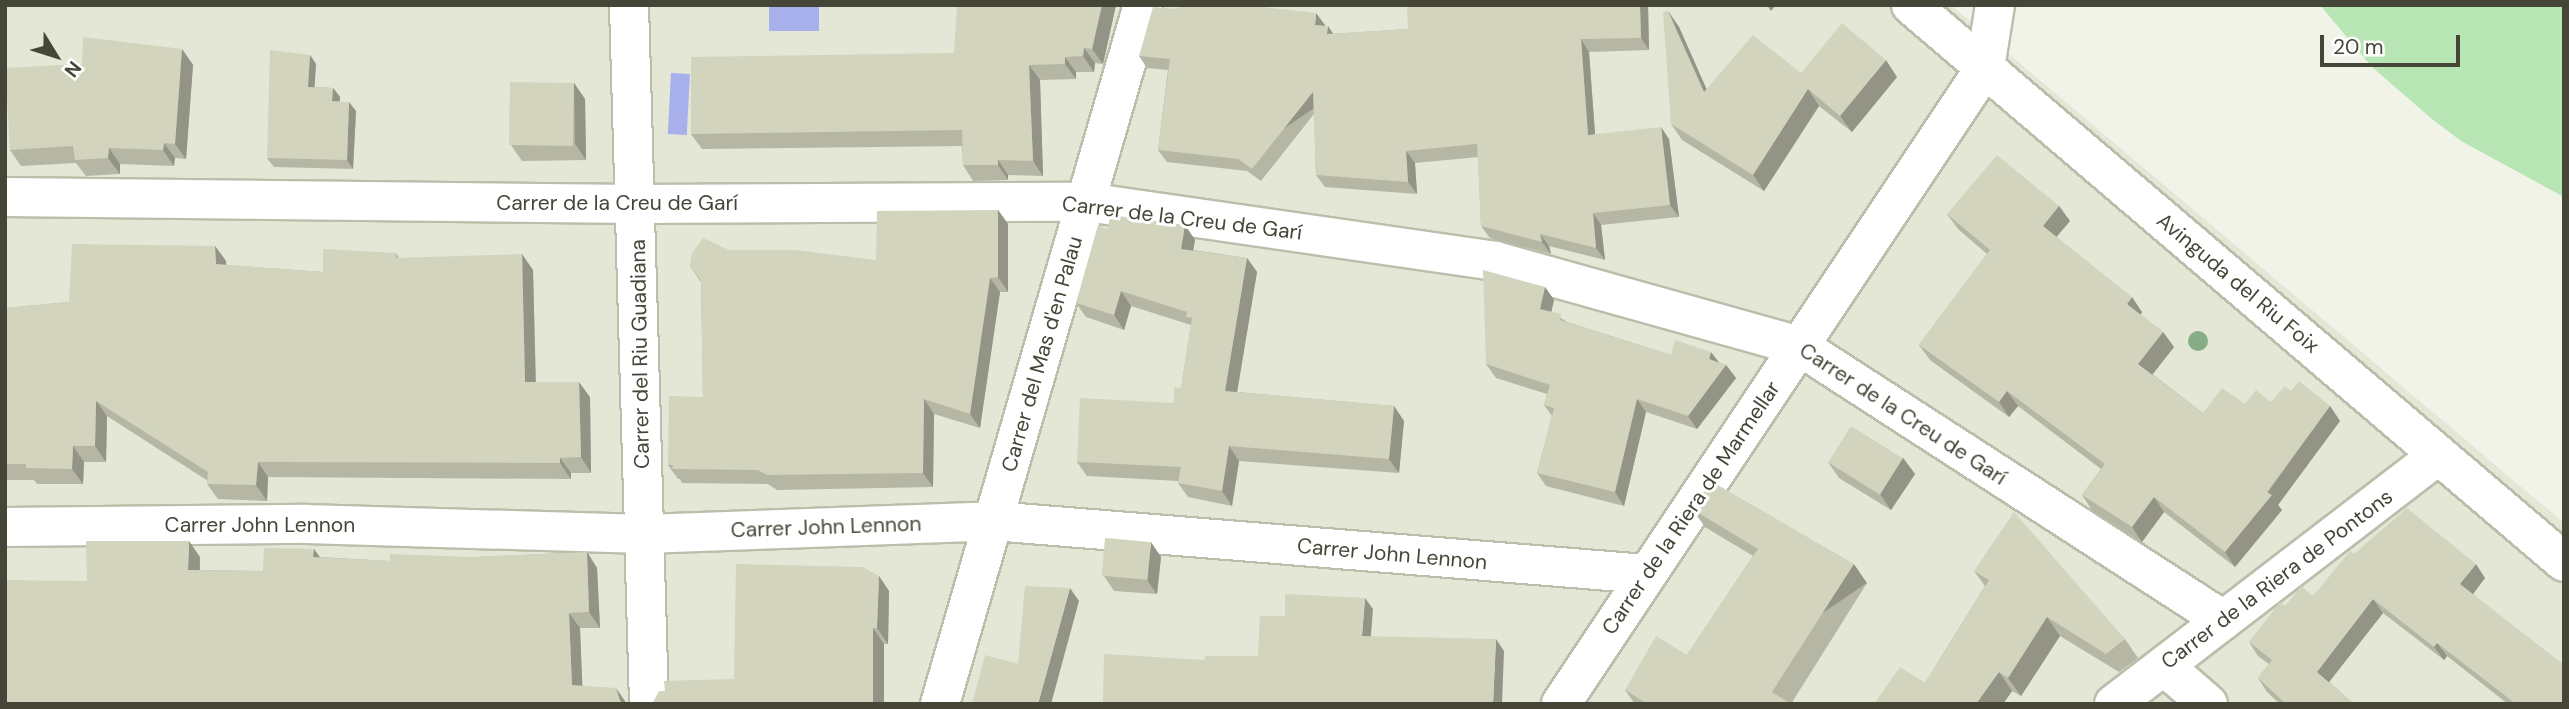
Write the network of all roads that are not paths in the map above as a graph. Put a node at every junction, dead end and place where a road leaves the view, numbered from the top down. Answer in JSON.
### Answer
{"nodes":[{"id":1,"x":629,"y":5,"type":"edge"},
{"id":2,"x":1143,"y":5,"type":"edge"},
{"id":3,"x":1911,"y":5,"type":"edge"},
{"id":4,"x":1995,"y":5,"type":"edge"},
{"id":5,"x":1985,"y":68,"type":"junction"},
{"id":6,"x":5,"y":197,"type":"edge"},
{"id":7,"x":1086,"y":202,"type":"junction"},
{"id":8,"x":637,"y":204,"type":"junction"},
{"id":9,"x":1799,"y":346,"type":"junction"},
{"id":10,"x":2439,"y":455,"type":"junction"},
{"id":11,"x":993,"y":521,"type":"junction"},
{"id":12,"x":5,"y":527,"type":"edge"},
{"id":13,"x":645,"y":534,"type":"junction"},
{"id":14,"x":2564,"y":562,"type":"edge"},
{"id":15,"x":1646,"y":574,"type":"junction"},
{"id":16,"x":2223,"y":620,"type":"junction"},
{"id":17,"x":2164,"y":666,"type":"junction"},
{"id":18,"x":649,"y":704,"type":"edge"},
{"id":19,"x":940,"y":704,"type":"edge"},
{"id":20,"x":1561,"y":704,"type":"edge"},
{"id":21,"x":2114,"y":704,"type":"edge"},
{"id":22,"x":2208,"y":704,"type":"edge"}],
"edges":[{"from":1,"to":8,"type":"street","name":"Carrer del Riu Guadiana"},
{"from":2,"to":7,"type":"street","name":"Carrer del Mas d'en Palau"},
{"from":3,"to":5,"type":"street","name":"Avinguda del Riu Foix"},
{"from":4,"to":5,"type":"street"},
{"from":5,"to":9,"type":"street","name":"Carrer de la Riera de Marmellar"},
{"from":5,"to":10,"type":"street","name":"Avinguda del Riu Foix"},
{"from":6,"to":8,"type":"street","name":"Carrer de la Creu de Garí"},
{"from":7,"to":8,"type":"street","name":"Carrer de la Creu de Garí"},
{"from":7,"to":9,"type":"street","name":"Carrer de la Creu de Garí"},
{"from":7,"to":11,"type":"street","name":"Carrer del Mas d'en Palau"},
{"from":8,"to":13,"type":"street","name":"Carrer del Riu Guadiana"},
{"from":9,"to":15,"type":"street","name":"Carrer de la Riera de Marmellar"},
{"from":9,"to":16,"type":"street","name":"Carrer de la Creu de Garí"},
{"from":10,"to":14,"type":"street","name":"Avinguda del Riu Foix"},
{"from":10,"to":16,"type":"street","name":"Carrer de la Riera de Pontons"},
{"from":11,"to":13,"type":"street","name":"Carrer John Lennon"},
{"from":11,"to":15,"type":"street","name":"Carrer John Lennon"},
{"from":11,"to":19,"type":"street","name":"Carrer del Mas d'en Palau"},
{"from":12,"to":13,"type":"street","name":"Carrer John Lennon"},
{"from":13,"to":18,"type":"street","name":"Carrer del Riu Guadiana"},
{"from":15,"to":20,"type":"street","name":"Carrer de la Riera de Marmellar"},
{"from":16,"to":17,"type":"street","name":"Carrer de la Riera de Pontons"},
{"from":17,"to":21,"type":"street","name":"Carrer de la Riera de Pontons"},
{"from":17,"to":22,"type":"street"}]}
